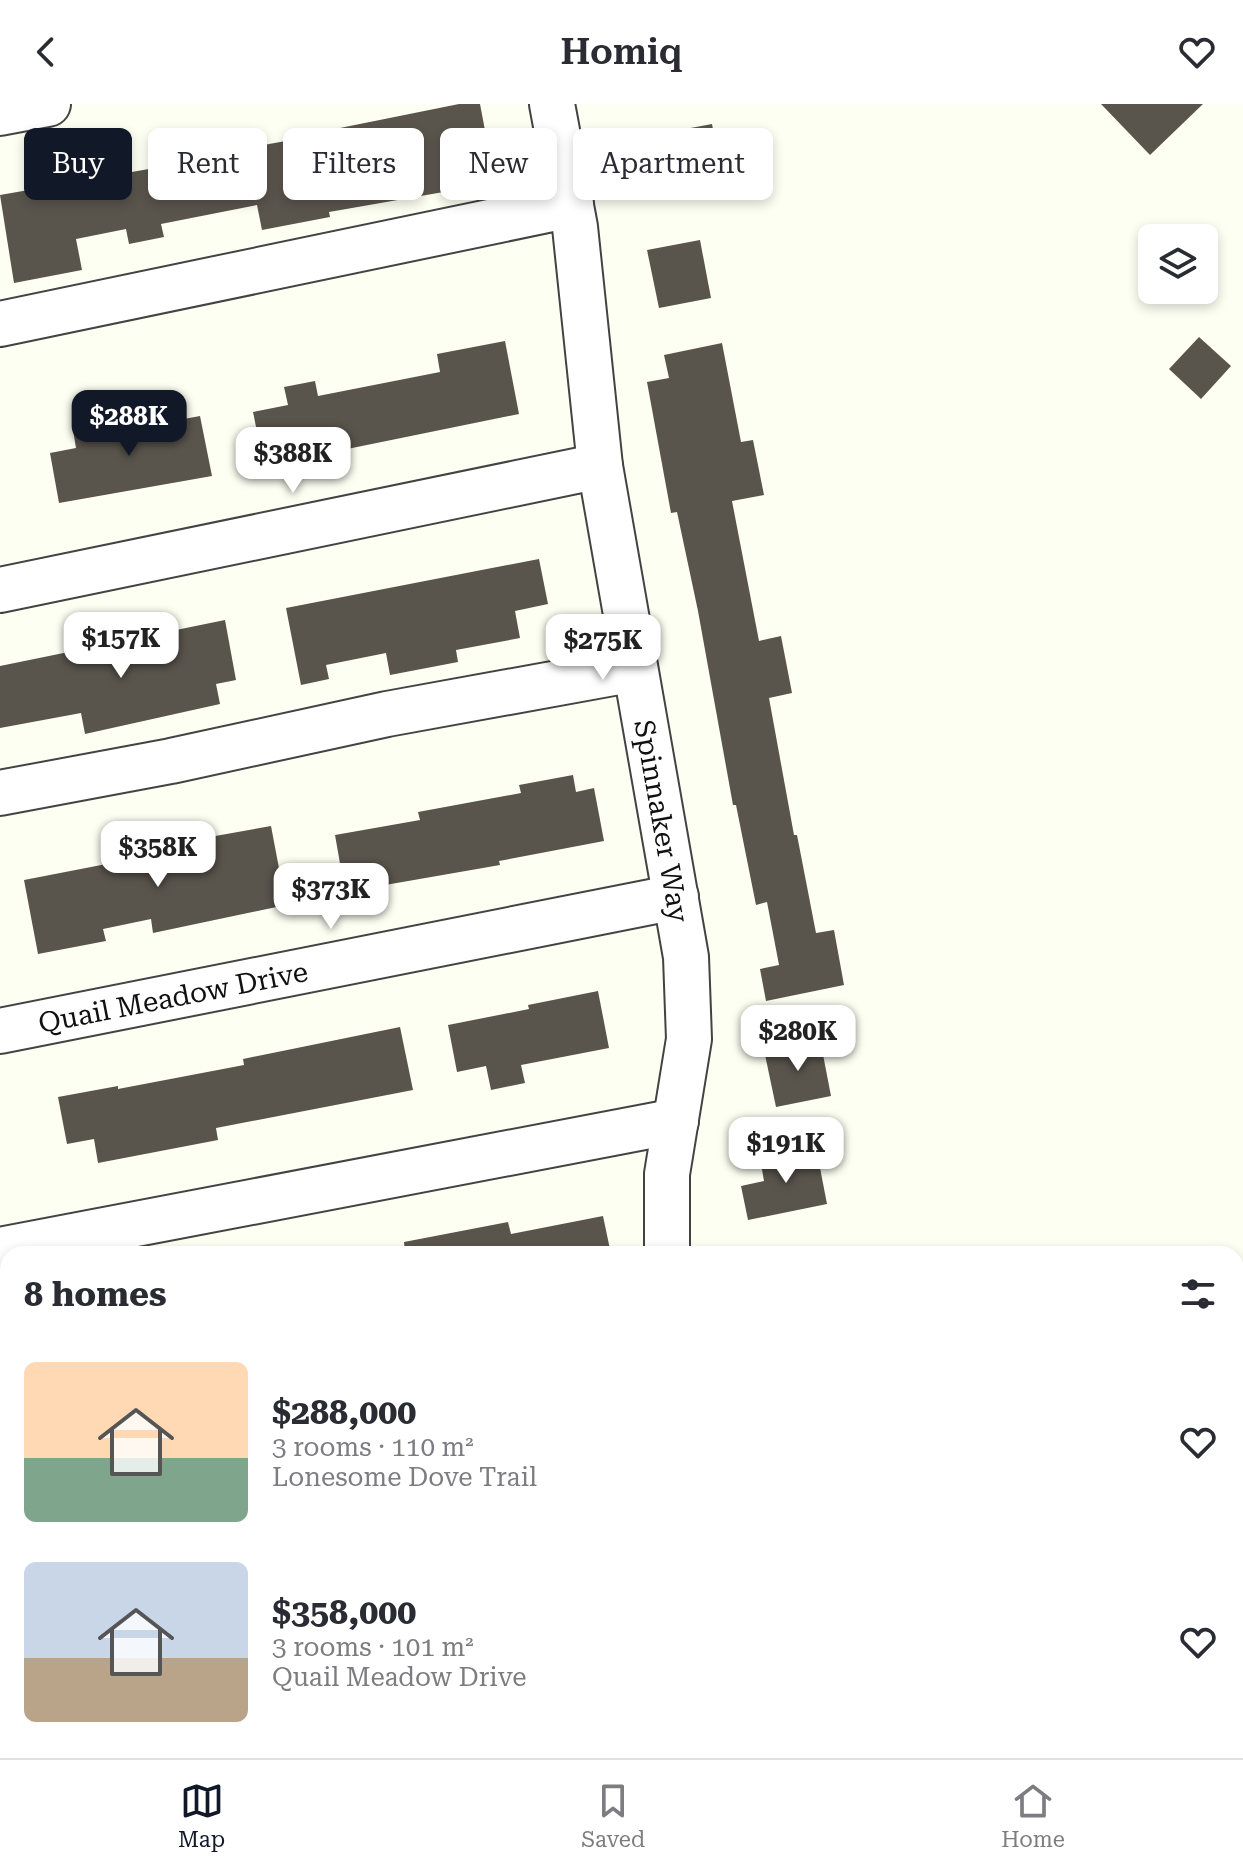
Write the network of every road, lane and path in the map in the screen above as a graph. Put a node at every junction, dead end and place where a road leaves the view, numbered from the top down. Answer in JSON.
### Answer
{"nodes":[{"id":1,"x":48,"y":104,"type":"edge"},
{"id":2,"x":552,"y":104,"type":"edge"},
{"id":3,"x":0,"y":113,"type":"edge"},
{"id":4,"x":571,"y":205,"type":"junction"},
{"id":5,"x":0,"y":324,"type":"edge"},
{"id":6,"x":600,"y":466,"type":"junction"},
{"id":7,"x":0,"y":590,"type":"edge"},
{"id":8,"x":635,"y":669,"type":"junction"},
{"id":9,"x":0,"y":793,"type":"edge"},
{"id":10,"x":676,"y":897,"type":"junction"},
{"id":11,"x":0,"y":1031,"type":"edge"},
{"id":12,"x":676,"y":1121,"type":"junction"},
{"id":13,"x":21,"y":1246,"type":"edge"},
{"id":14,"x":667,"y":1246,"type":"edge"}],
"edges":[{"from":1,"to":3,"type":"street"},
{"from":2,"to":4,"type":"street","name":"Spinnaker Way"},
{"from":4,"to":5,"type":"street"},
{"from":4,"to":6,"type":"street","name":"Spinnaker Way"},
{"from":6,"to":7,"type":"street"},
{"from":6,"to":8,"type":"street","name":"Spinnaker Way"},
{"from":8,"to":9,"type":"street"},
{"from":8,"to":10,"type":"street","name":"Spinnaker Way"},
{"from":10,"to":11,"type":"street","name":"Quail Meadow Drive"},
{"from":10,"to":12,"type":"street","name":"Spinnaker Way"},
{"from":12,"to":13,"type":"street"},
{"from":12,"to":14,"type":"street","name":"Spinnaker Way"}]}
